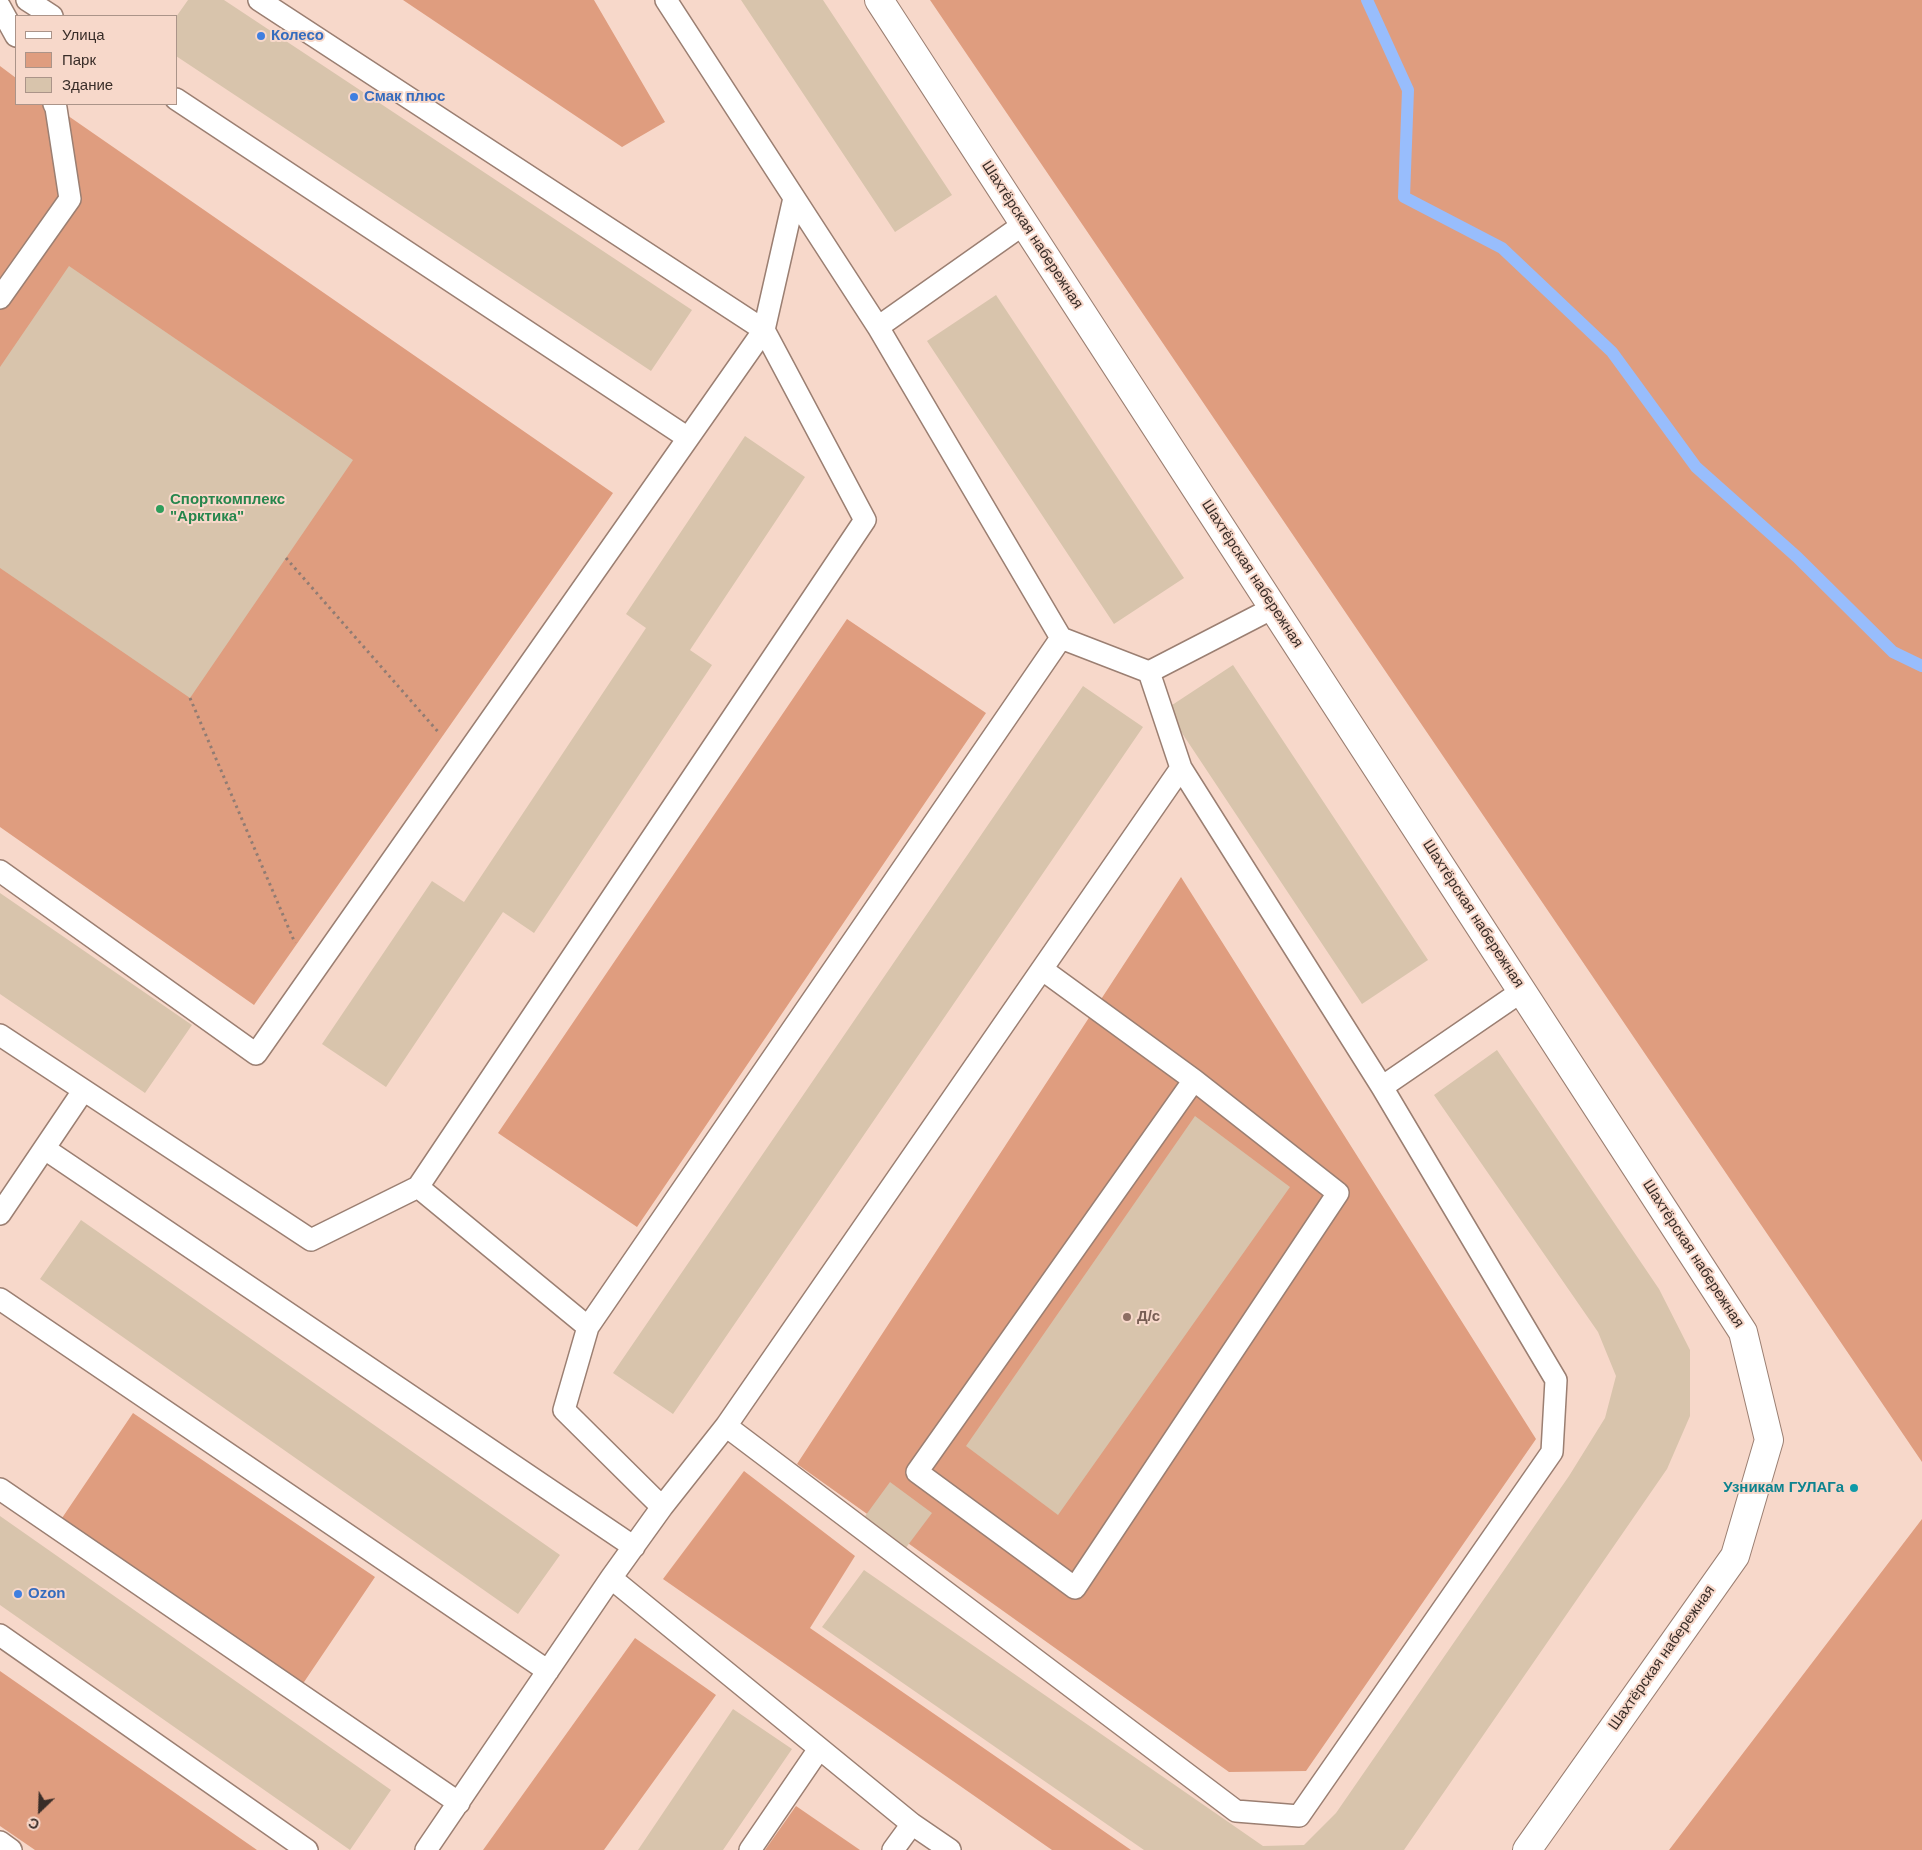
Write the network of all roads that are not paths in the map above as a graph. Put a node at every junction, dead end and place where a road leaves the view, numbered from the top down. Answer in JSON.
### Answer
{"nodes":[{"id":1,"x":27,"y":0,"type":"edge"},
{"id":2,"x":260,"y":0,"type":"edge"},
{"id":3,"x":666,"y":0,"type":"edge"},
{"id":4,"x":880,"y":0,"type":"edge"},
{"id":5,"x":0,"y":7,"type":"edge"},
{"id":6,"x":50,"y":15,"type":"edge"},
{"id":7,"x":15,"y":34,"type":"edge"},
{"id":8,"x":178,"y":100,"type":"edge"},
{"id":9,"x":54,"y":105,"type":"edge"},
{"id":10,"x":794,"y":198,"type":"junction"},
{"id":11,"x":1024,"y":224,"type":"junction"},
{"id":12,"x":0,"y":298,"type":"edge"},
{"id":13,"x":878,"y":327,"type":"junction"},
{"id":14,"x":764,"y":330,"type":"junction"},
{"id":15,"x":688,"y":438,"type":"junction"},
{"id":16,"x":1274,"y":608,"type":"junction"},
{"id":17,"x":1061,"y":638,"type":"junction"},
{"id":18,"x":1149,"y":672,"type":"junction"},
{"id":19,"x":1181,"y":768,"type":"junction"},
{"id":20,"x":0,"y":871,"type":"edge"},
{"id":21,"x":1043,"y":970,"type":"junction"},
{"id":22,"x":1522,"y":991,"type":"junction"},
{"id":23,"x":0,"y":1035,"type":"edge"},
{"id":24,"x":1194,"y":1080,"type":"junction"},
{"id":25,"x":1382,"y":1087,"type":"junction"},
{"id":26,"x":83,"y":1091,"type":"junction"},
{"id":27,"x":45,"y":1149,"type":"junction"},
{"id":28,"x":418,"y":1187,"type":"junction"},
{"id":29,"x":0,"y":1214,"type":"edge"},
{"id":30,"x":0,"y":1299,"type":"edge"},
{"id":31,"x":588,"y":1327,"type":"junction"},
{"id":32,"x":726,"y":1426,"type":"junction"},
{"id":33,"x":0,"y":1489,"type":"edge"},
{"id":34,"x":662,"y":1507,"type":"junction"},
{"id":35,"x":634,"y":1547,"type":"junction"},
{"id":36,"x":611,"y":1578,"type":"junction"},
{"id":37,"x":0,"y":1635,"type":"edge"},
{"id":38,"x":548,"y":1671,"type":"junction"},
{"id":39,"x":819,"y":1749,"type":"junction"},
{"id":40,"x":459,"y":1803,"type":"junction"},
{"id":41,"x":912,"y":1824,"type":"junction"},
{"id":42,"x":0,"y":1842,"type":"edge"},
{"id":43,"x":11,"y":1850,"type":"edge"},
{"id":44,"x":307,"y":1850,"type":"edge"},
{"id":45,"x":426,"y":1850,"type":"edge"},
{"id":46,"x":750,"y":1850,"type":"edge"},
{"id":47,"x":894,"y":1850,"type":"edge"},
{"id":48,"x":950,"y":1850,"type":"edge"},
{"id":49,"x":1527,"y":1850,"type":"edge"}],
"edges":[{"from":1,"to":6,"type":"lane"},
{"from":2,"to":14,"type":"lane"},
{"from":3,"to":10,"type":"lane"},
{"from":4,"to":11,"type":"street","name":"Шахтёрская набережная"},
{"from":5,"to":7,"type":"lane"},
{"from":8,"to":15,"type":"lane"},
{"from":9,"to":12,"type":"lane"},
{"from":10,"to":13,"type":"lane"},
{"from":10,"to":14,"type":"lane"},
{"from":11,"to":13,"type":"lane"},
{"from":11,"to":16,"type":"street","name":"Шахтёрская набережная"},
{"from":13,"to":17,"type":"lane"},
{"from":14,"to":15,"type":"lane"},
{"from":14,"to":28,"type":"lane"},
{"from":15,"to":20,"type":"lane"},
{"from":16,"to":18,"type":"lane"},
{"from":16,"to":22,"type":"street","name":"Шахтёрская набережная"},
{"from":17,"to":18,"type":"lane"},
{"from":17,"to":31,"type":"lane"},
{"from":18,"to":19,"type":"lane"},
{"from":19,"to":21,"type":"lane"},
{"from":19,"to":25,"type":"lane"},
{"from":21,"to":24,"type":"lane"},
{"from":21,"to":32,"type":"lane"},
{"from":22,"to":25,"type":"lane"},
{"from":22,"to":49,"type":"street","name":"Шахтёрская набережная"},
{"from":23,"to":26,"type":"lane"},
{"from":24,"to":24,"type":"lane"},
{"from":25,"to":32,"type":"lane"},
{"from":26,"to":27,"type":"lane"},
{"from":26,"to":28,"type":"lane"},
{"from":27,"to":29,"type":"lane"},
{"from":27,"to":35,"type":"lane"},
{"from":28,"to":31,"type":"lane"},
{"from":30,"to":38,"type":"lane"},
{"from":31,"to":34,"type":"lane"},
{"from":32,"to":34,"type":"lane"},
{"from":33,"to":40,"type":"lane"},
{"from":34,"to":35,"type":"lane"},
{"from":35,"to":36,"type":"lane"},
{"from":36,"to":38,"type":"lane"},
{"from":36,"to":39,"type":"lane"},
{"from":37,"to":44,"type":"lane"},
{"from":38,"to":40,"type":"lane"},
{"from":39,"to":41,"type":"lane"},
{"from":39,"to":46,"type":"lane"},
{"from":40,"to":45,"type":"lane"},
{"from":41,"to":47,"type":"lane"},
{"from":41,"to":48,"type":"lane"},
{"from":42,"to":43,"type":"lane"}]}
